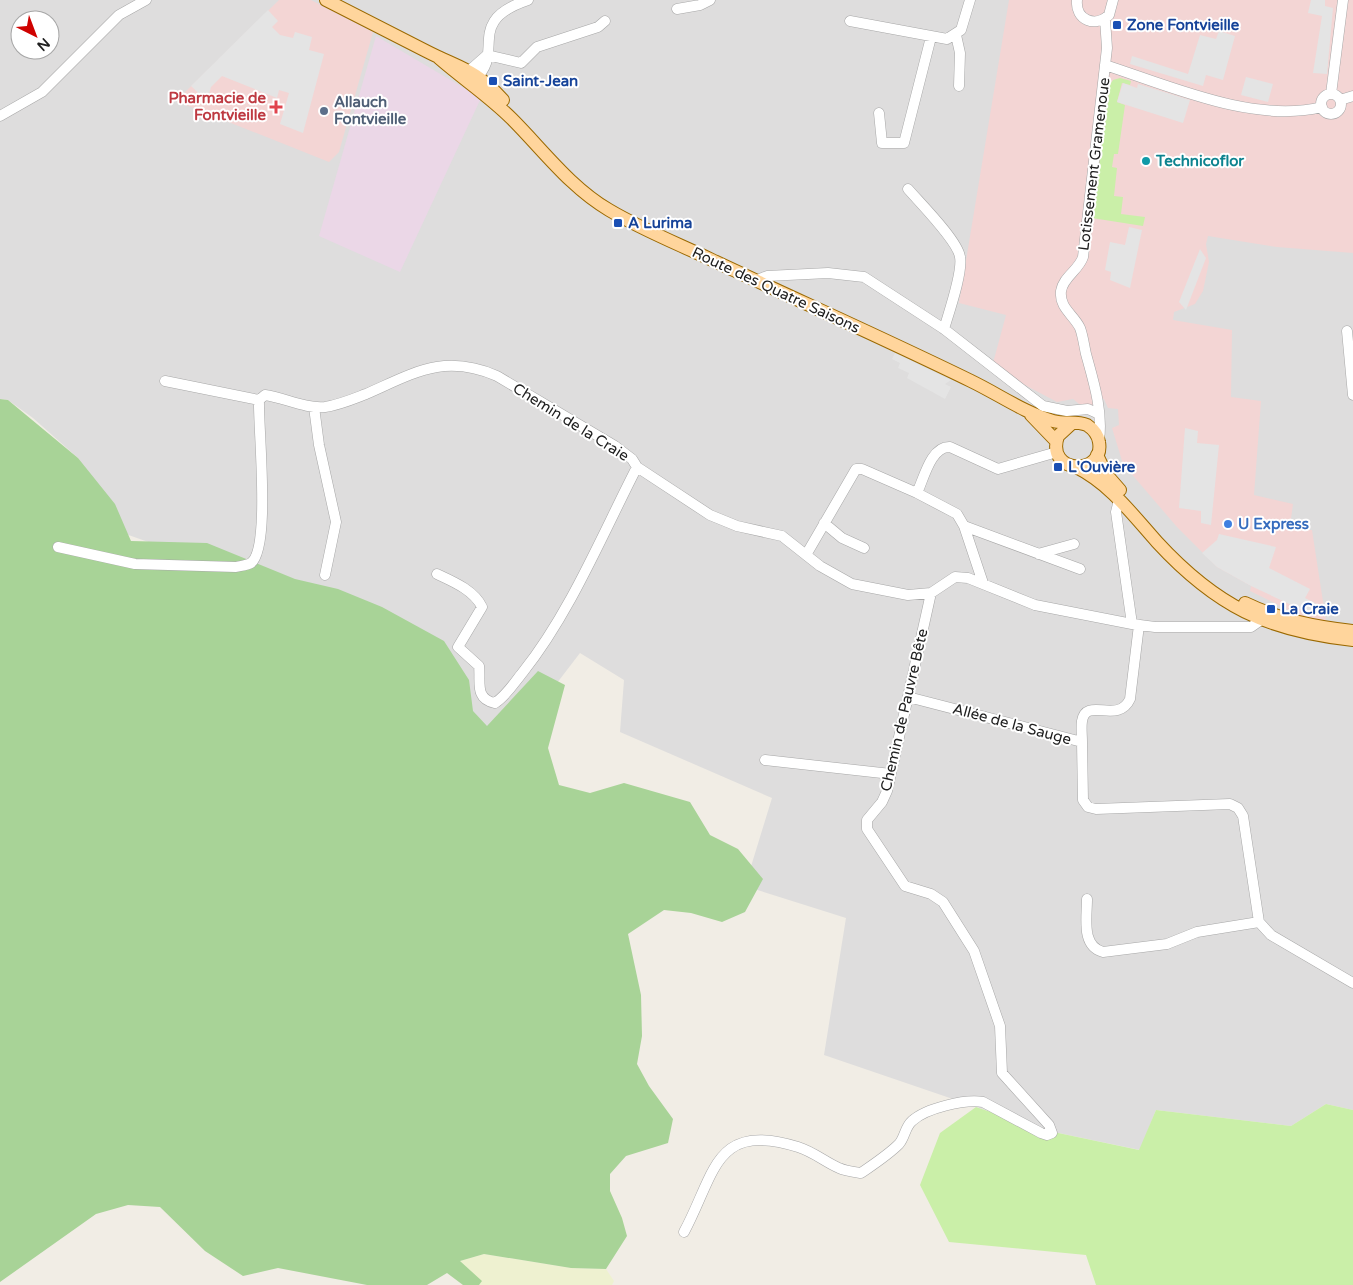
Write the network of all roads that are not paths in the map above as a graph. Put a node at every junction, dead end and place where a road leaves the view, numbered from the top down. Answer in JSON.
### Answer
{"nodes":[{"id":1,"x":146,"y":0,"type":"edge"},
{"id":2,"x":326,"y":0,"type":"edge"},
{"id":3,"x":528,"y":0,"type":"edge"},
{"id":4,"x":710,"y":0,"type":"edge"},
{"id":5,"x":970,"y":0,"type":"edge"},
{"id":6,"x":1076,"y":0,"type":"edge"},
{"id":7,"x":1113,"y":0,"type":"edge"},
{"id":8,"x":1343,"y":0,"type":"edge"},
{"id":9,"x":677,"y":9,"type":"dead end"},
{"id":10,"x":1105,"y":19,"type":"junction"},
{"id":11,"x":605,"y":21,"type":"dead end"},
{"id":12,"x":850,"y":21,"type":"dead end"},
{"id":13,"x":956,"y":35,"type":"junction"},
{"id":14,"x":931,"y":37,"type":"junction"},
{"id":15,"x":487,"y":55,"type":"junction"},
{"id":16,"x":1105,"y":65,"type":"junction"},
{"id":17,"x":472,"y":76,"type":"junction"},
{"id":18,"x":959,"y":86,"type":"dead end"},
{"id":19,"x":1353,"y":96,"type":"edge"},
{"id":20,"x":1335,"y":97,"type":"junction"},
{"id":21,"x":1322,"y":107,"type":"junction"},
{"id":22,"x":879,"y":113,"type":"dead end"},
{"id":23,"x":0,"y":116,"type":"edge"},
{"id":24,"x":908,"y":189,"type":"dead end"},
{"id":25,"x":755,"y":281,"type":"junction"},
{"id":26,"x":944,"y":329,"type":"junction"},
{"id":27,"x":1347,"y":332,"type":"dead end"},
{"id":28,"x":164,"y":381,"type":"dead end"},
{"id":29,"x":1353,"y":395,"type":"edge"},
{"id":30,"x":258,"y":400,"type":"junction"},
{"id":31,"x":314,"y":407,"type":"junction"},
{"id":32,"x":1026,"y":409,"type":"junction"},
{"id":33,"x":1099,"y":414,"type":"junction"},
{"id":34,"x":1071,"y":424,"type":"junction"},
{"id":35,"x":1085,"y":425,"type":"junction"},
{"id":36,"x":1099,"y":441,"type":"junction"},
{"id":37,"x":1056,"y":447,"type":"junction"},
{"id":38,"x":1097,"y":455,"type":"junction"},
{"id":39,"x":637,"y":467,"type":"junction"},
{"id":40,"x":1076,"y":467,"type":"junction"},
{"id":41,"x":917,"y":493,"type":"junction"},
{"id":42,"x":1121,"y":502,"type":"junction"},
{"id":43,"x":824,"y":523,"type":"junction"},
{"id":44,"x":964,"y":526,"type":"junction"},
{"id":45,"x":1074,"y":544,"type":"dead end"},
{"id":46,"x":58,"y":547,"type":"dead end"},
{"id":47,"x":864,"y":548,"type":"dead end"},
{"id":48,"x":1038,"y":554,"type":"junction"},
{"id":49,"x":806,"y":555,"type":"junction"},
{"id":50,"x":1080,"y":569,"type":"dead end"},
{"id":51,"x":437,"y":574,"type":"dead end"},
{"id":52,"x":325,"y":575,"type":"dead end"},
{"id":53,"x":984,"y":583,"type":"junction"},
{"id":54,"x":931,"y":593,"type":"junction"},
{"id":55,"x":1246,"y":612,"type":"junction"},
{"id":56,"x":1262,"y":616,"type":"junction"},
{"id":57,"x":1135,"y":625,"type":"junction"},
{"id":58,"x":1238,"y":627,"type":"junction"},
{"id":59,"x":1353,"y":631,"type":"edge"},
{"id":60,"x":1353,"y":640,"type":"edge"},
{"id":61,"x":908,"y":697,"type":"junction"},
{"id":62,"x":1082,"y":742,"type":"junction"},
{"id":63,"x":765,"y":760,"type":"dead end"},
{"id":64,"x":891,"y":774,"type":"junction"},
{"id":65,"x":1087,"y":899,"type":"dead end"},
{"id":66,"x":1259,"y":922,"type":"junction"},
{"id":67,"x":1353,"y":983,"type":"edge"},
{"id":68,"x":684,"y":1232,"type":"dead end"}],
"edges":[{"from":1,"to":23,"type":"street"},
{"from":2,"to":17,"type":"main road","name":"Route des Quatre Saisons"},
{"from":3,"to":15,"type":"street"},
{"from":4,"to":9,"type":"street"},
{"from":5,"to":13,"type":"street"},
{"from":6,"to":10,"type":"street"},
{"from":7,"to":10,"type":"street","name":"Lotissement Gramenoue"},
{"from":8,"to":20,"type":"street"},
{"from":10,"to":16,"type":"street","name":"Lotissement Gramenoue"},
{"from":11,"to":15,"type":"street"},
{"from":12,"to":14,"type":"street"},
{"from":13,"to":14,"type":"street"},
{"from":13,"to":18,"type":"street"},
{"from":14,"to":22,"type":"street"},
{"from":15,"to":17,"type":"street"},
{"from":16,"to":21,"type":"street"},
{"from":16,"to":33,"type":"street","name":"Lotissement Gramenoue"},
{"from":17,"to":25,"type":"main road","name":"Route des Quatre Saisons"},
{"from":19,"to":20,"type":"street"},
{"from":20,"to":21,"type":"street"},
{"from":20,"to":21,"type":"street"},
{"from":24,"to":26,"type":"street"},
{"from":25,"to":26,"type":"street"},
{"from":25,"to":32,"type":"main road","name":"Route des Quatre Saisons"},
{"from":26,"to":33,"type":"street"},
{"from":27,"to":29,"type":"street"},
{"from":28,"to":30,"type":"street","name":"Chemin de la Craie"},
{"from":30,"to":31,"type":"street","name":"Chemin de la Craie"},
{"from":30,"to":46,"type":"street"},
{"from":31,"to":39,"type":"street","name":"Chemin de la Craie"},
{"from":31,"to":52,"type":"street"},
{"from":32,"to":34,"type":"main road","name":"Route des Quatre Saisons"},
{"from":32,"to":37,"type":"main road","name":"Route des Quatre Saisons"},
{"from":33,"to":35,"type":"street"},
{"from":33,"to":36,"type":"street","name":"Lotissement Gramenoue"},
{"from":34,"to":35,"type":"main road","name":"Route des Quatre Saisons"},
{"from":34,"to":37,"type":"main road"},
{"from":35,"to":36,"type":"main road"},
{"from":36,"to":38,"type":"main road"},
{"from":37,"to":40,"type":"main road","name":"Route des Quatre Saisons"},
{"from":37,"to":41,"type":"street"},
{"from":38,"to":40,"type":"main road"},
{"from":38,"to":56,"type":"main road"},
{"from":39,"to":49,"type":"street","name":"Chemin de la Craie"},
{"from":39,"to":51,"type":"street"},
{"from":40,"to":42,"type":"main road","name":"Route des Quatre Saisons"},
{"from":41,"to":43,"type":"street"},
{"from":41,"to":44,"type":"street"},
{"from":42,"to":55,"type":"main road"},
{"from":42,"to":57,"type":"street"},
{"from":43,"to":47,"type":"street"},
{"from":43,"to":49,"type":"street"},
{"from":44,"to":48,"type":"street"},
{"from":44,"to":53,"type":"street"},
{"from":45,"to":48,"type":"street"},
{"from":48,"to":50,"type":"street"},
{"from":49,"to":54,"type":"street","name":"Chemin de la Craie"},
{"from":53,"to":54,"type":"street","name":"Chemin de la Craie"},
{"from":53,"to":57,"type":"street","name":"Chemin de la Craie"},
{"from":54,"to":61,"type":"street","name":"Chemin de Pauvre Bête"},
{"from":55,"to":56,"type":"main road"},
{"from":55,"to":58,"type":"street"},
{"from":56,"to":58,"type":"street","name":"Chemin de la Craie"},
{"from":56,"to":59,"type":"main road"},
{"from":56,"to":60,"type":"main road"},
{"from":57,"to":58,"type":"street","name":"Chemin de la Craie"},
{"from":57,"to":62,"type":"street","name":"Allée de la Sauge"},
{"from":61,"to":62,"type":"street","name":"Allée de la Sauge"},
{"from":61,"to":64,"type":"street","name":"Chemin de Pauvre Bête"},
{"from":62,"to":66,"type":"street"},
{"from":63,"to":64,"type":"street"},
{"from":64,"to":68,"type":"street","name":"Chemin de Pauvre Bête"},
{"from":65,"to":66,"type":"street"},
{"from":66,"to":67,"type":"street"}]}
